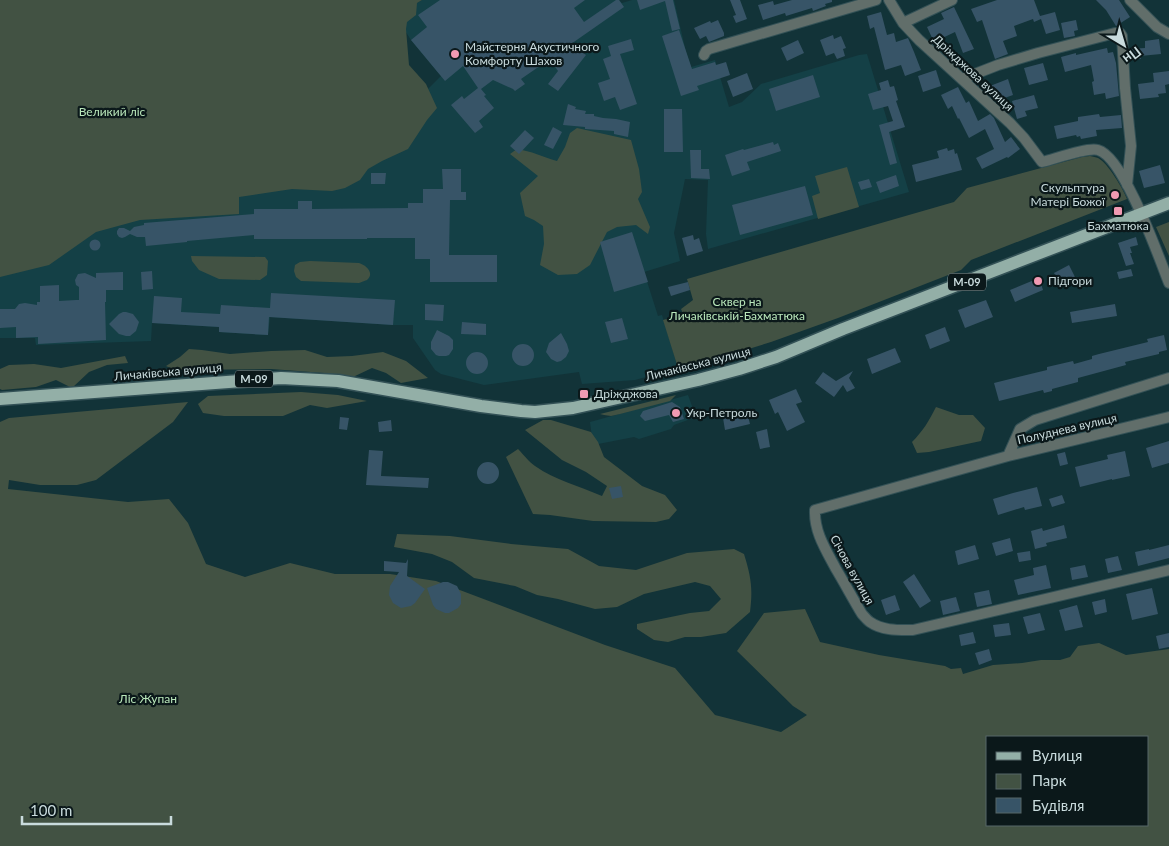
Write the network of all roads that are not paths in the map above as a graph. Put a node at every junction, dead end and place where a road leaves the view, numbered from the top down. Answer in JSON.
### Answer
{"nodes":[{"id":1,"x":876,"y":0,"type":"edge"},
{"id":2,"x":889,"y":0,"type":"edge"},
{"id":3,"x":952,"y":0,"type":"edge"},
{"id":4,"x":1130,"y":0,"type":"edge"},
{"id":5,"x":904,"y":23,"type":"junction"},
{"id":6,"x":1169,"y":34,"type":"edge"},
{"id":7,"x":704,"y":55,"type":"dead end"},
{"id":8,"x":962,"y":80,"type":"junction"},
{"id":9,"x":1127,"y":185,"type":"junction"},
{"id":10,"x":1169,"y":203,"type":"edge"},
{"id":11,"x":1142,"y":213,"type":"junction"},
{"id":12,"x":1169,"y":283,"type":"edge"},
{"id":13,"x":1169,"y":378,"type":"edge"},
{"id":14,"x":0,"y":399,"type":"edge"},
{"id":15,"x":1169,"y":417,"type":"edge"},
{"id":16,"x":1008,"y":456,"type":"junction"},
{"id":17,"x":1169,"y":570,"type":"edge"}],
"edges":[{"from":1,"to":7,"type":"street"},
{"from":2,"to":5,"type":"street","name":"Дріжджова вулиця"},
{"from":3,"to":5,"type":"street"},
{"from":4,"to":6,"type":"street"},
{"from":5,"to":8,"type":"street","name":"Дріжджова вулиця"},
{"from":8,"to":9,"type":"street","name":"Дріжджова вулиця"},
{"from":8,"to":9,"type":"street"},
{"from":9,"to":11,"type":"street"},
{"from":10,"to":11,"type":"main road","name":"Личаківська вулиця","number":"М-09"},
{"from":11,"to":12,"type":"street"},
{"from":11,"to":14,"type":"main road","name":"Личаківська вулиця","number":"М-09"},
{"from":13,"to":16,"type":"street","name":"Полуднева вулиця"},
{"from":15,"to":16,"type":"street","name":"Полуднева вулиця"},
{"from":16,"to":17,"type":"street","name":"Січова вулиця"}]}
